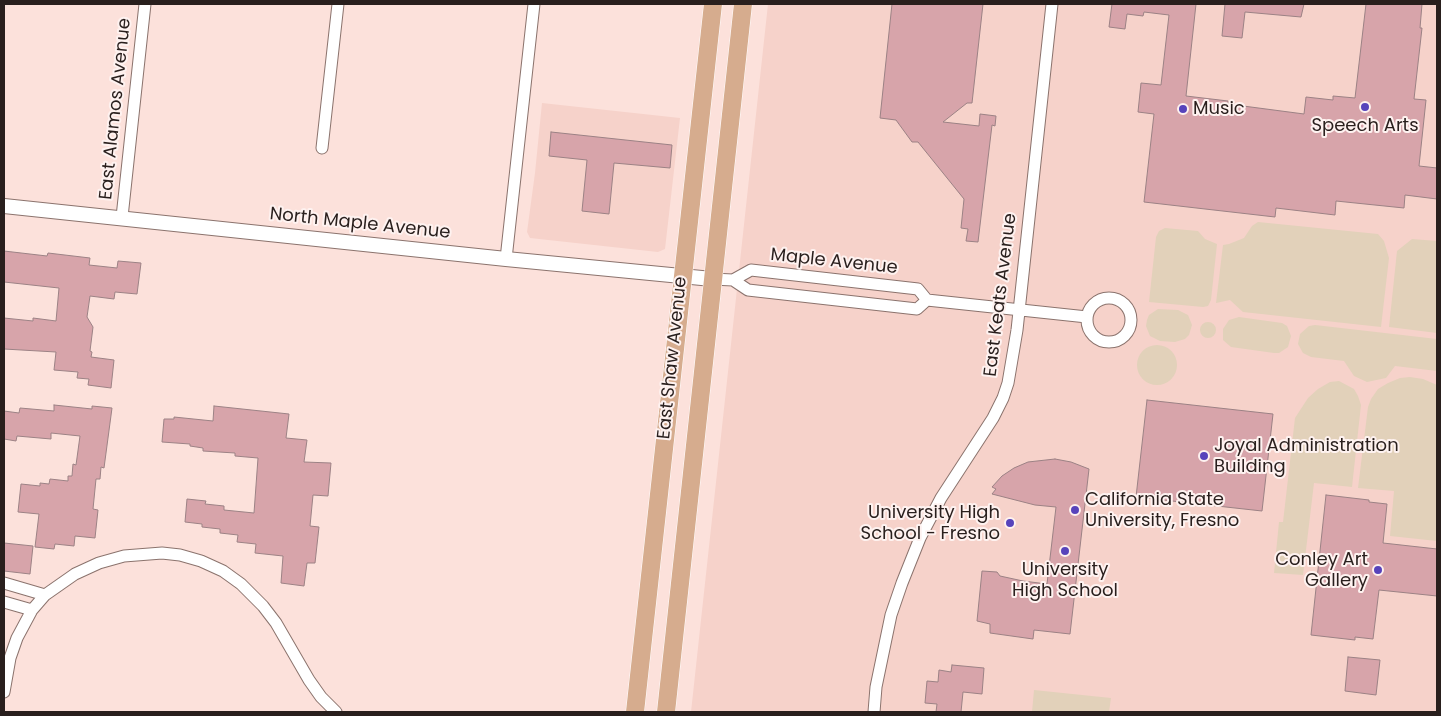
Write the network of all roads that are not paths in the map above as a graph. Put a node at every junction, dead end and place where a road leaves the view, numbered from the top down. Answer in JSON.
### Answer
{"nodes":[{"id":1,"x":145,"y":4,"type":"edge"},
{"id":2,"x":338,"y":4,"type":"edge"},
{"id":3,"x":534,"y":4,"type":"edge"},
{"id":4,"x":712,"y":4,"type":"edge"},
{"id":5,"x":743,"y":4,"type":"edge"},
{"id":6,"x":1052,"y":4,"type":"edge"},
{"id":7,"x":322,"y":148,"type":"dead end"},
{"id":8,"x":4,"y":206,"type":"edge"},
{"id":9,"x":122,"y":218,"type":"junction"},
{"id":10,"x":506,"y":259,"type":"junction"},
{"id":11,"x":682,"y":276,"type":"junction"},
{"id":12,"x":712,"y":279,"type":"junction"},
{"id":13,"x":733,"y":280,"type":"junction"},
{"id":14,"x":927,"y":300,"type":"junction"},
{"id":15,"x":1019,"y":310,"type":"junction"},
{"id":16,"x":1087,"y":317,"type":"dead end"},
{"id":17,"x":4,"y":583,"type":"edge"},
{"id":18,"x":45,"y":595,"type":"junction"},
{"id":19,"x":4,"y":602,"type":"edge"},
{"id":20,"x":32,"y":610,"type":"junction"},
{"id":21,"x":4,"y":692,"type":"edge"},
{"id":22,"x":336,"y":712,"type":"edge"},
{"id":23,"x":636,"y":712,"type":"edge"},
{"id":24,"x":666,"y":712,"type":"edge"},
{"id":25,"x":874,"y":712,"type":"edge"}],
"edges":[{"from":1,"to":9,"type":"street","name":"East Alamos Avenue"},
{"from":2,"to":7,"type":"street"},
{"from":3,"to":10,"type":"street"},
{"from":4,"to":11,"type":"main road","name":"East Shaw Avenue"},
{"from":5,"to":12,"type":"main road","name":"East Shaw Avenue"},
{"from":6,"to":15,"type":"street","name":"East Keats Avenue"},
{"from":8,"to":9,"type":"street","name":"North Maple Avenue"},
{"from":9,"to":10,"type":"street","name":"North Maple Avenue"},
{"from":10,"to":11,"type":"street","name":"North Maple Avenue"},
{"from":11,"to":12,"type":"street","name":"North Maple Avenue"},
{"from":11,"to":23,"type":"main road","name":"East Shaw Avenue"},
{"from":12,"to":13,"type":"street","name":"Maple Avenue"},
{"from":12,"to":24,"type":"main road","name":"East Shaw Avenue"},
{"from":13,"to":14,"type":"street","name":"Maple Avenue"},
{"from":13,"to":14,"type":"street","name":"Maple Avenue"},
{"from":14,"to":15,"type":"street","name":"Maple Avenue"},
{"from":15,"to":16,"type":"street","name":"Maple Avenue"},
{"from":15,"to":25,"type":"street","name":"East Keats Avenue"},
{"from":17,"to":18,"type":"street"},
{"from":18,"to":20,"type":"street"},
{"from":18,"to":22,"type":"street"},
{"from":19,"to":20,"type":"street"},
{"from":20,"to":21,"type":"street"}]}
